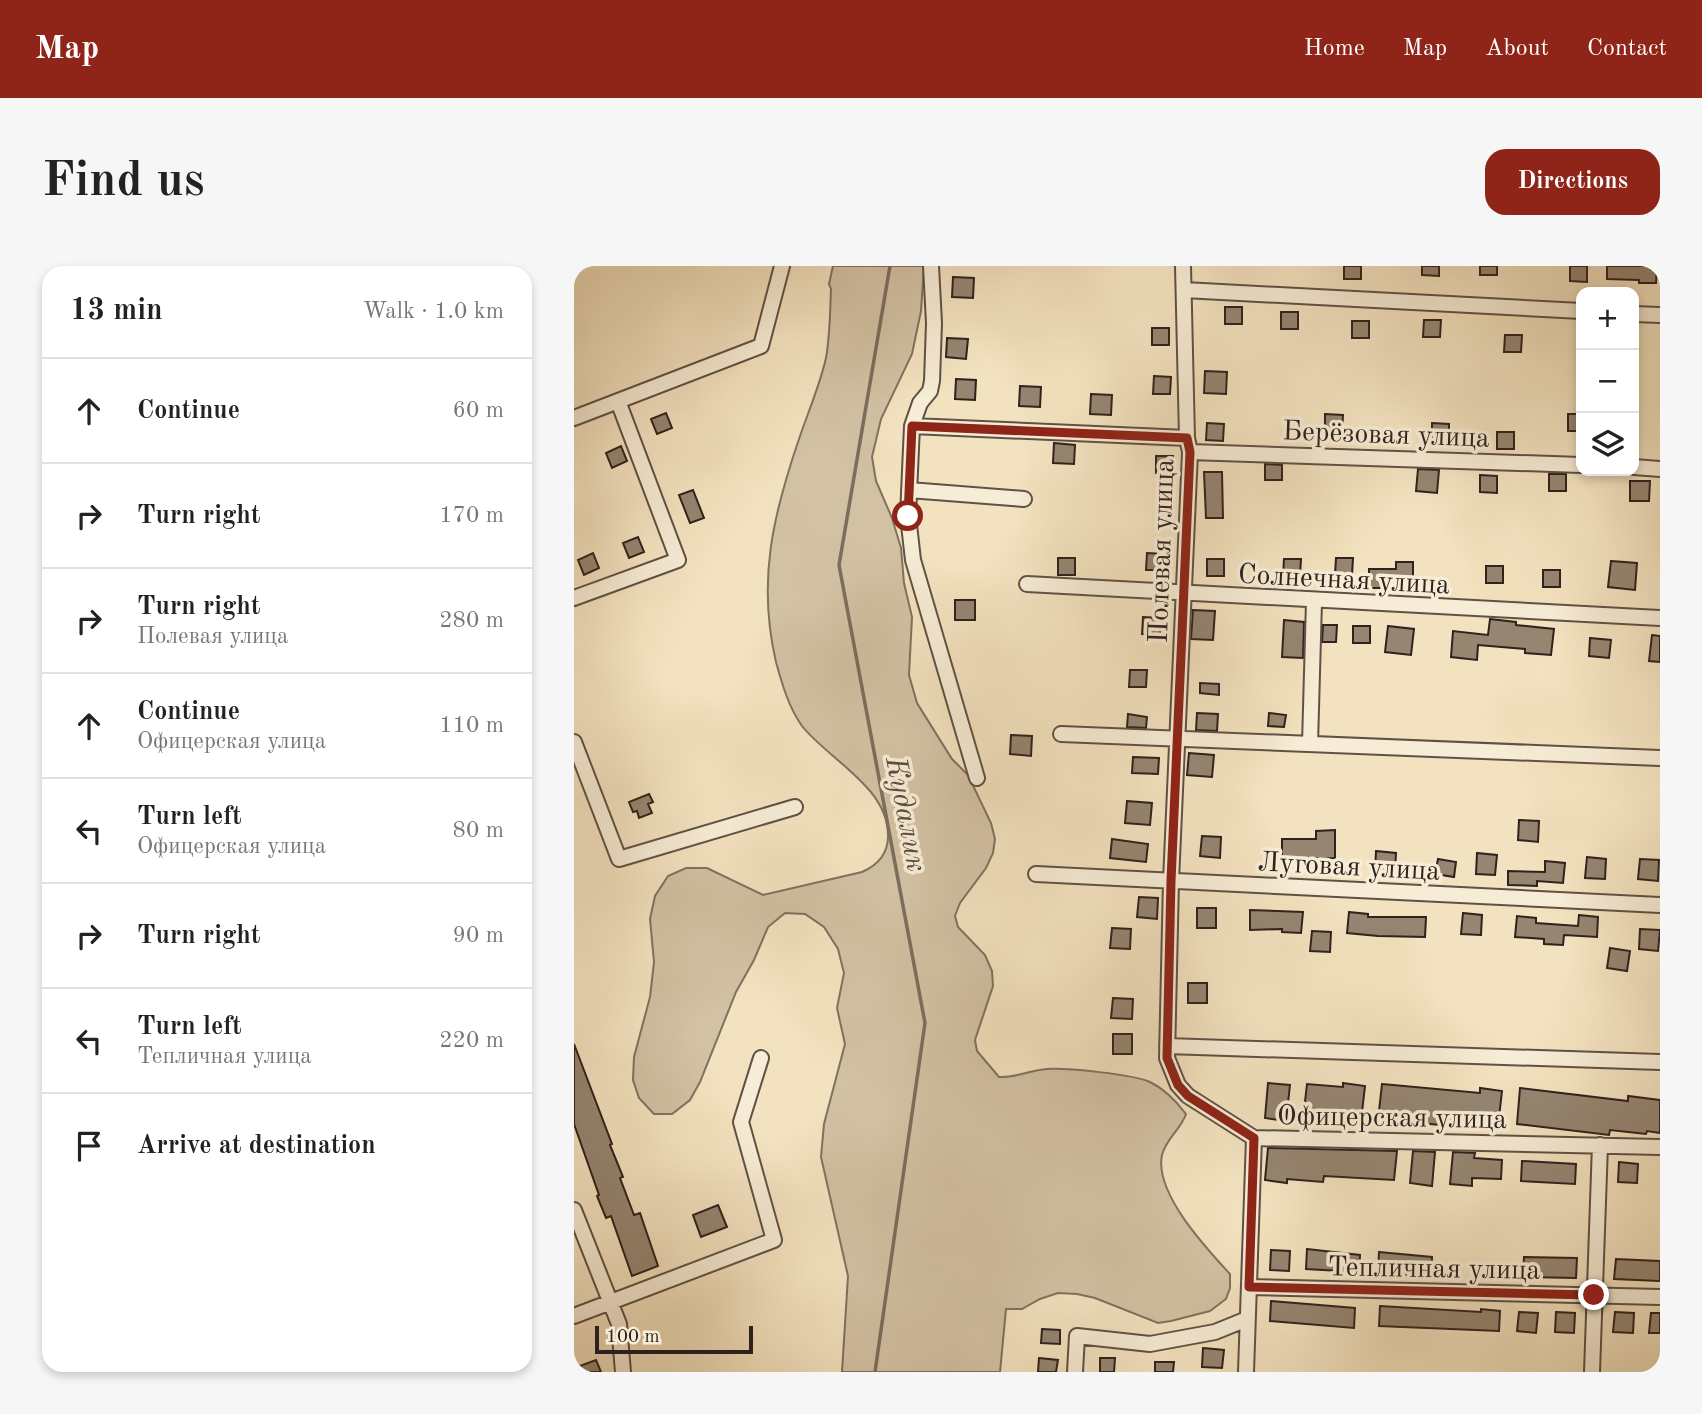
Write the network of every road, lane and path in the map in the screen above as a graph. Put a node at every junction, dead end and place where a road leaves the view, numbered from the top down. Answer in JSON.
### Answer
{"nodes":[{"id":1,"x":782,"y":266,"type":"edge"},
{"id":2,"x":931,"y":266,"type":"edge"},
{"id":3,"x":1183,"y":266,"type":"edge"},
{"id":4,"x":1184,"y":290,"type":"junction"},
{"id":5,"x":1576,"y":311,"type":"edge"},
{"id":6,"x":1639,"y":314,"type":"edge"},
{"id":7,"x":1660,"y":315,"type":"edge"},
{"id":8,"x":618,"y":401,"type":"junction"},
{"id":9,"x":574,"y":418,"type":"edge"},
{"id":10,"x":912,"y":426,"type":"junction"},
{"id":11,"x":1189,"y":445,"type":"junction"},
{"id":12,"x":1576,"y":465,"type":"edge"},
{"id":13,"x":1639,"y":467,"type":"edge"},
{"id":14,"x":1660,"y":469,"type":"edge"},
{"id":15,"x":909,"y":490,"type":"junction"},
{"id":16,"x":1024,"y":499,"type":"dead end"},
{"id":17,"x":1027,"y":584,"type":"dead end"},
{"id":18,"x":1183,"y":594,"type":"junction"},
{"id":19,"x":574,"y":598,"type":"edge"},
{"id":20,"x":1314,"y":601,"type":"junction"},
{"id":21,"x":1660,"y":618,"type":"edge"},
{"id":22,"x":1061,"y":734,"type":"dead end"},
{"id":23,"x":1177,"y":738,"type":"junction"},
{"id":24,"x":574,"y":742,"type":"edge"},
{"id":25,"x":1310,"y":744,"type":"junction"},
{"id":26,"x":1660,"y":758,"type":"edge"},
{"id":27,"x":977,"y":778,"type":"dead end"},
{"id":28,"x":795,"y":807,"type":"dead end"},
{"id":29,"x":1035,"y":874,"type":"dead end"},
{"id":30,"x":1171,"y":881,"type":"junction"},
{"id":31,"x":1660,"y":905,"type":"edge"},
{"id":32,"x":1167,"y":1046,"type":"junction"},
{"id":33,"x":761,"y":1058,"type":"dead end"},
{"id":34,"x":1660,"y":1062,"type":"edge"},
{"id":35,"x":1254,"y":1138,"type":"junction"},
{"id":36,"x":1600,"y":1145,"type":"junction"},
{"id":37,"x":1660,"y":1147,"type":"edge"},
{"id":38,"x":574,"y":1210,"type":"edge"},
{"id":39,"x":1249,"y":1287,"type":"junction"},
{"id":40,"x":1594,"y":1295,"type":"junction"},
{"id":41,"x":1660,"y":1297,"type":"edge"},
{"id":42,"x":610,"y":1302,"type":"junction"},
{"id":43,"x":574,"y":1316,"type":"edge"},
{"id":44,"x":1247,"y":1319,"type":"junction"},
{"id":45,"x":622,"y":1372,"type":"edge"},
{"id":46,"x":1074,"y":1372,"type":"edge"},
{"id":47,"x":1246,"y":1372,"type":"edge"},
{"id":48,"x":1592,"y":1372,"type":"edge"}],
"edges":[{"from":1,"to":8,"type":"street"},
{"from":2,"to":10,"type":"street"},
{"from":3,"to":4,"type":"street","name":"Полевая улица"},
{"from":4,"to":5,"type":"street"},
{"from":4,"to":11,"type":"street","name":"Полевая улица"},
{"from":6,"to":7,"type":"street"},
{"from":8,"to":9,"type":"street"},
{"from":8,"to":19,"type":"street"},
{"from":10,"to":11,"type":"street","name":"Берёзовая улица"},
{"from":10,"to":15,"type":"street"},
{"from":11,"to":12,"type":"street","name":"Берёзовая улица"},
{"from":11,"to":18,"type":"street","name":"Полевая улица"},
{"from":13,"to":14,"type":"street"},
{"from":15,"to":16,"type":"street"},
{"from":15,"to":27,"type":"street"},
{"from":17,"to":18,"type":"street","name":"Солнечная улица"},
{"from":18,"to":20,"type":"street","name":"Солнечная улица"},
{"from":18,"to":23,"type":"street","name":"Полевая улица"},
{"from":20,"to":21,"type":"street","name":"Солнечная улица"},
{"from":20,"to":25,"type":"street"},
{"from":22,"to":23,"type":"street"},
{"from":23,"to":25,"type":"street"},
{"from":23,"to":30,"type":"street","name":"Полевая улица"},
{"from":24,"to":28,"type":"street"},
{"from":25,"to":26,"type":"street"},
{"from":29,"to":30,"type":"street","name":"Луговая улица"},
{"from":30,"to":31,"type":"street","name":"Луговая улица"},
{"from":30,"to":32,"type":"street","name":"Офицерская улица"},
{"from":32,"to":34,"type":"street"},
{"from":32,"to":35,"type":"street","name":"Офицерская улица"},
{"from":33,"to":42,"type":"street"},
{"from":35,"to":36,"type":"street","name":"Офицерская улица"},
{"from":35,"to":39,"type":"street"},
{"from":36,"to":37,"type":"street","name":"Офицерская улица"},
{"from":36,"to":40,"type":"street"},
{"from":38,"to":42,"type":"street"},
{"from":39,"to":40,"type":"street","name":"Тепличная улица"},
{"from":39,"to":44,"type":"street"},
{"from":40,"to":41,"type":"street","name":"Тепличная улица"},
{"from":40,"to":48,"type":"street"},
{"from":42,"to":43,"type":"street"},
{"from":42,"to":45,"type":"street"},
{"from":44,"to":46,"type":"street"},
{"from":44,"to":47,"type":"street"}]}
